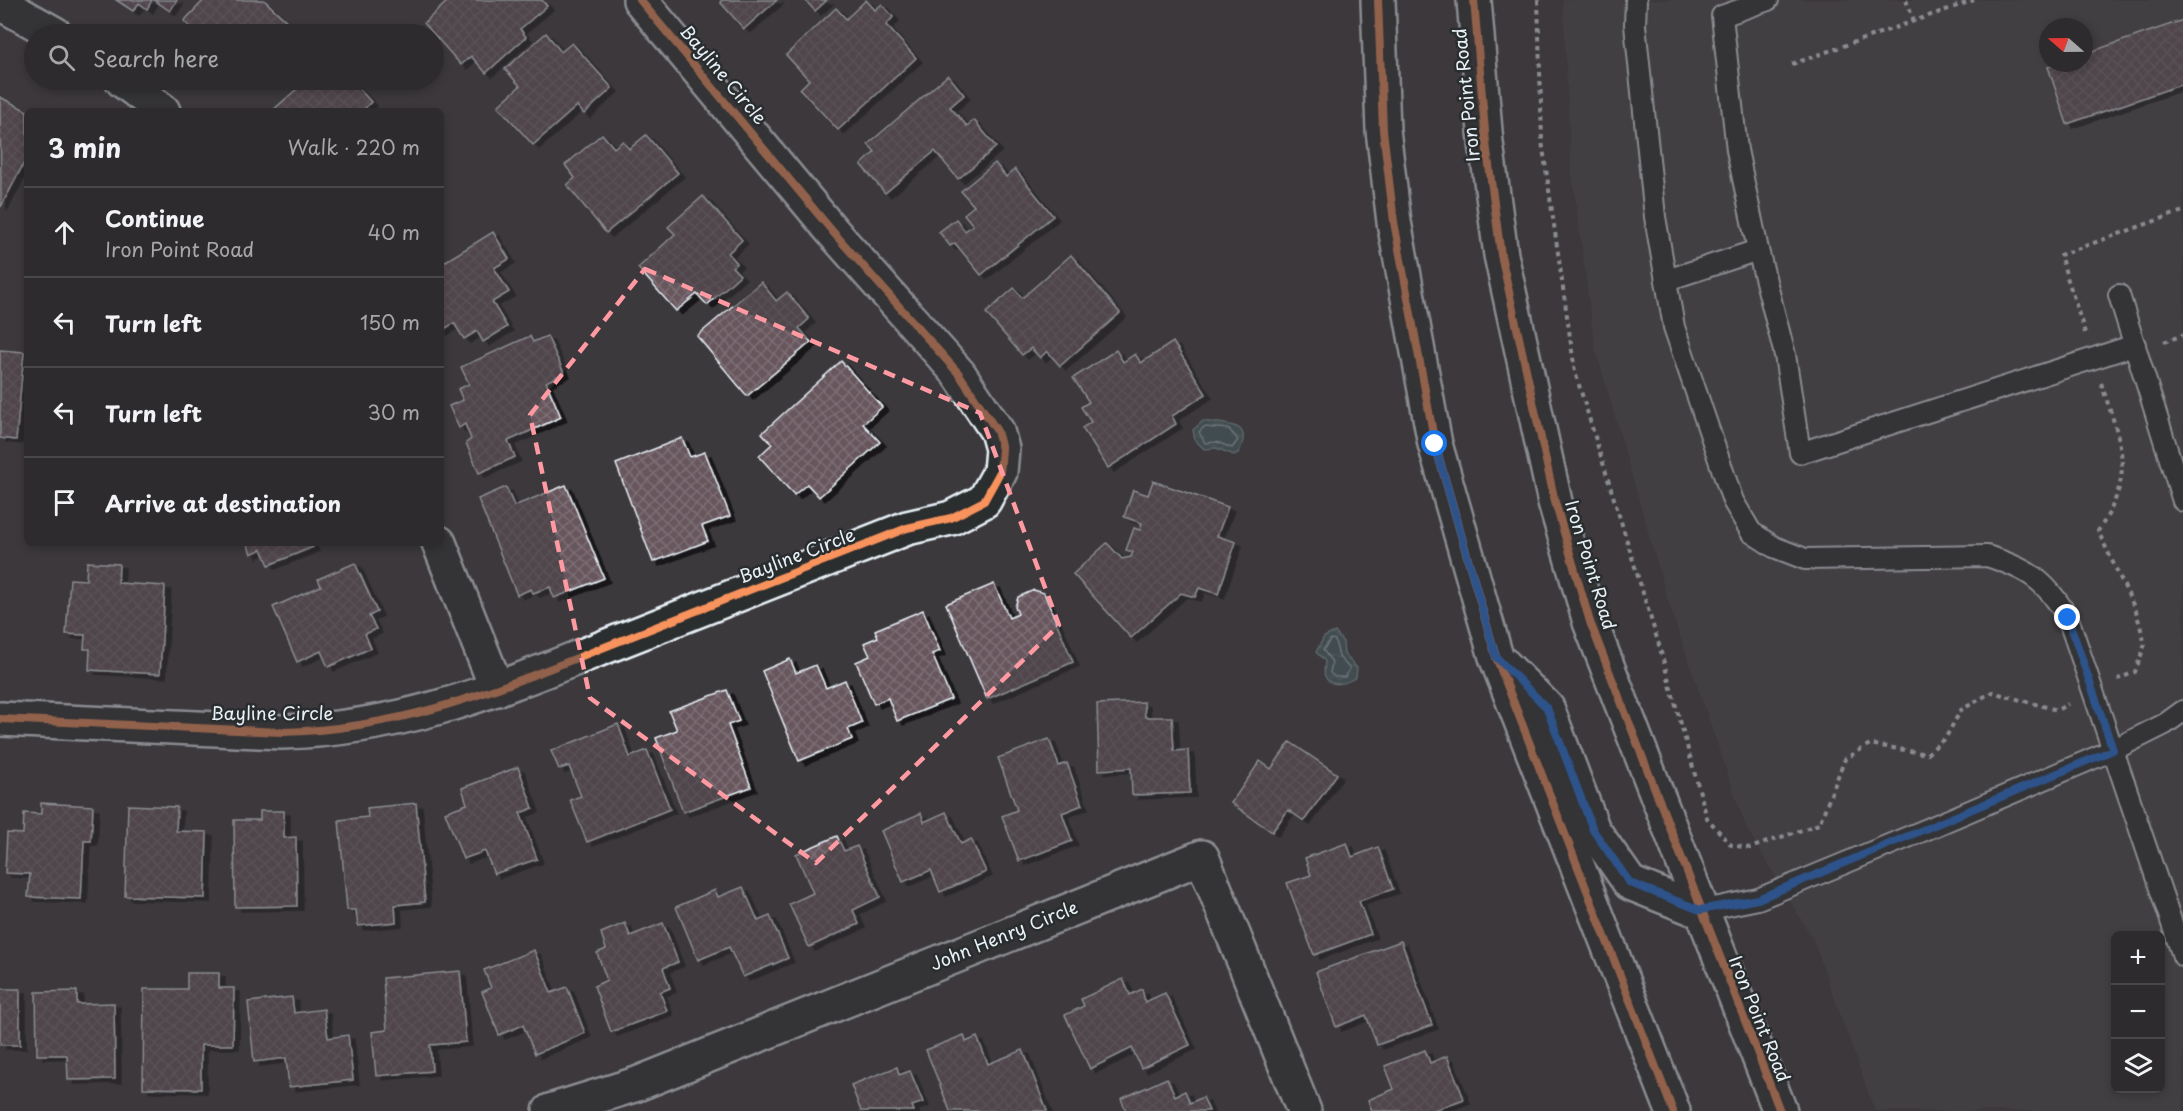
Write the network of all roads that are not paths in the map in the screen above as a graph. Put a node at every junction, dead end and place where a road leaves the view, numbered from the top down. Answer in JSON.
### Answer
{"nodes":[{"id":1,"x":640,"y":0,"type":"edge"},
{"id":2,"x":1378,"y":0,"type":"edge"},
{"id":3,"x":1474,"y":0,"type":"edge"},
{"id":4,"x":1636,"y":0,"type":"edge"},
{"id":5,"x":1768,"y":0,"type":"edge"},
{"id":6,"x":0,"y":3,"type":"edge"},
{"id":7,"x":37,"y":24,"type":"edge"},
{"id":8,"x":135,"y":90,"type":"edge"},
{"id":9,"x":159,"y":108,"type":"edge"},
{"id":10,"x":1758,"y":250,"type":"junction"},
{"id":11,"x":1667,"y":280,"type":"junction"},
{"id":12,"x":2119,"y":295,"type":"dead end"},
{"id":13,"x":2135,"y":345,"type":"junction"},
{"id":14,"x":2183,"y":501,"type":"edge"},
{"id":15,"x":439,"y":546,"type":"edge"},
{"id":16,"x":1496,"y":657,"type":"junction"},
{"id":17,"x":497,"y":689,"type":"junction"},
{"id":18,"x":2183,"y":711,"type":"edge"},
{"id":19,"x":0,"y":719,"type":"edge"},
{"id":20,"x":2113,"y":750,"type":"junction"},
{"id":21,"x":1700,"y":910,"type":"junction"},
{"id":22,"x":2183,"y":956,"type":"edge"},
{"id":23,"x":550,"y":1111,"type":"edge"},
{"id":24,"x":1304,"y":1111,"type":"edge"},
{"id":25,"x":1673,"y":1111,"type":"edge"},
{"id":26,"x":1780,"y":1111,"type":"edge"}],
"edges":[{"from":1,"to":17,"type":"street","name":"Bayline Circle"},
{"from":2,"to":16,"type":"street"},
{"from":3,"to":21,"type":"street","name":"Iron Point Road"},
{"from":4,"to":11,"type":"lane"},
{"from":5,"to":10,"type":"lane"},
{"from":6,"to":7,"type":"street"},
{"from":8,"to":9,"type":"street"},
{"from":10,"to":11,"type":"lane"},
{"from":10,"to":13,"type":"lane"},
{"from":11,"to":20,"type":"lane"},
{"from":12,"to":13,"type":"lane"},
{"from":13,"to":14,"type":"lane"},
{"from":15,"to":17,"type":"street"},
{"from":16,"to":21,"type":"street"},
{"from":16,"to":25,"type":"street"},
{"from":17,"to":19,"type":"street","name":"Bayline Circle"},
{"from":18,"to":20,"type":"lane"},
{"from":20,"to":21,"type":"lane"},
{"from":20,"to":22,"type":"lane"},
{"from":21,"to":26,"type":"street","name":"Iron Point Road"},
{"from":23,"to":24,"type":"street","name":"John Henry Circle"}]}
